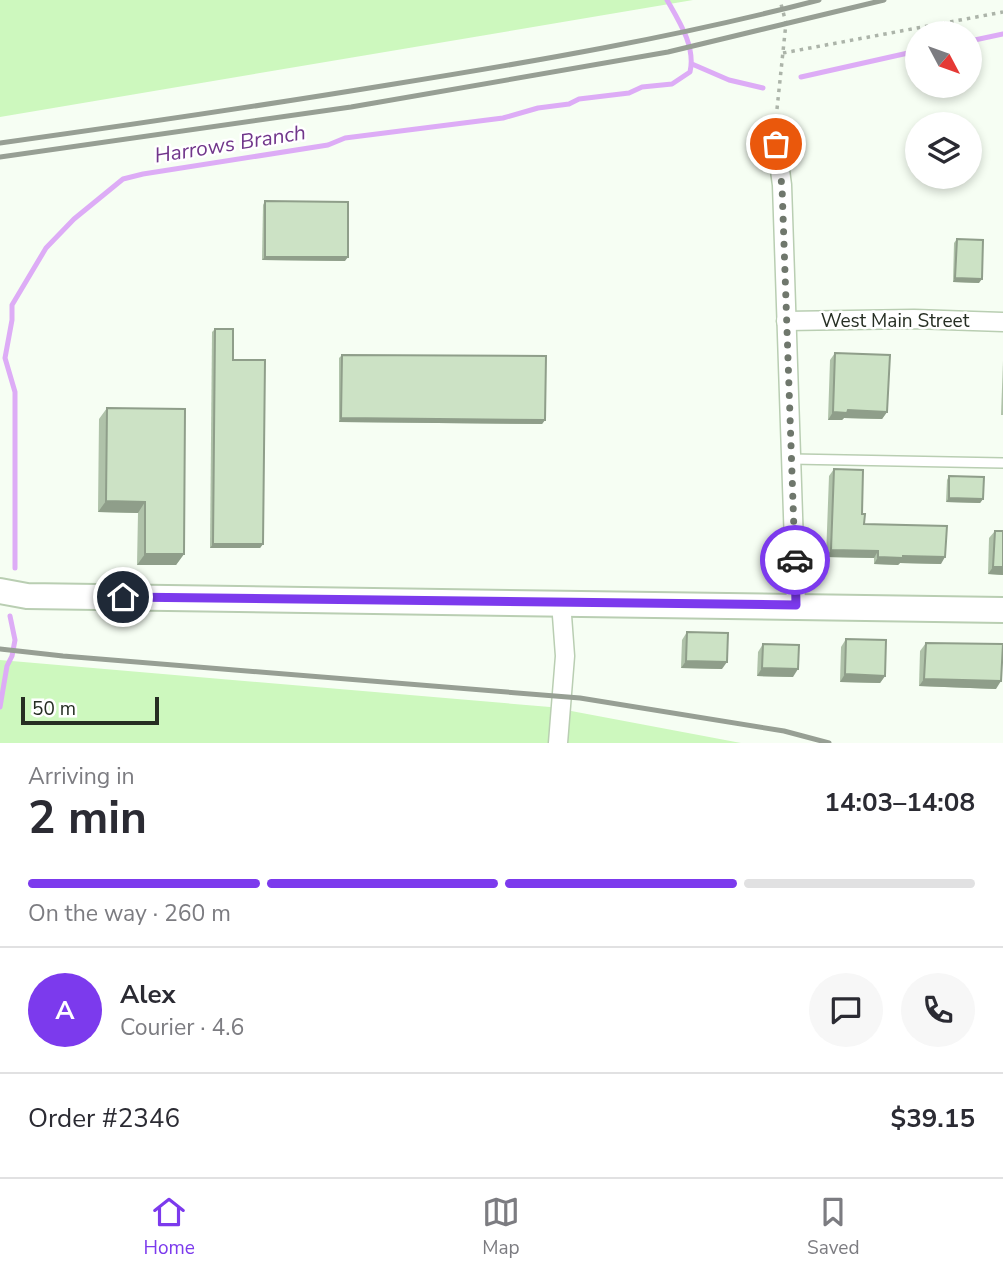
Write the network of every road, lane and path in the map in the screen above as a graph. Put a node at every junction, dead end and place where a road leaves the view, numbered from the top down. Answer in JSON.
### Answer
{"nodes":[{"id":1,"x":780,"y":0,"type":"edge"},
{"id":2,"x":1003,"y":12,"type":"edge"},
{"id":3,"x":783,"y":53,"type":"junction"},
{"id":4,"x":774,"y":126,"type":"joint"},
{"id":5,"x":786,"y":321,"type":"junction"},
{"id":6,"x":1003,"y":322,"type":"edge"},
{"id":7,"x":792,"y":458,"type":"junction"},
{"id":8,"x":1003,"y":463,"type":"edge"},
{"id":9,"x":0,"y":591,"type":"edge"},
{"id":10,"x":561,"y":602,"type":"junction"},
{"id":11,"x":796,"y":605,"type":"junction"},
{"id":12,"x":1003,"y":610,"type":"edge"},
{"id":13,"x":558,"y":743,"type":"edge"}],
"edges":[{"from":1,"to":3,"type":"path"},
{"from":2,"to":3,"type":"path"},
{"from":3,"to":4,"type":"path"},
{"from":4,"to":5,"type":"street"},
{"from":5,"to":6,"type":"street","name":"West Main Street"},
{"from":5,"to":7,"type":"street"},
{"from":7,"to":8,"type":"lane"},
{"from":7,"to":11,"type":"street"},
{"from":9,"to":10,"type":"main road"},
{"from":10,"to":11,"type":"main road"},
{"from":10,"to":13,"type":"street"},
{"from":11,"to":12,"type":"main road"}]}
